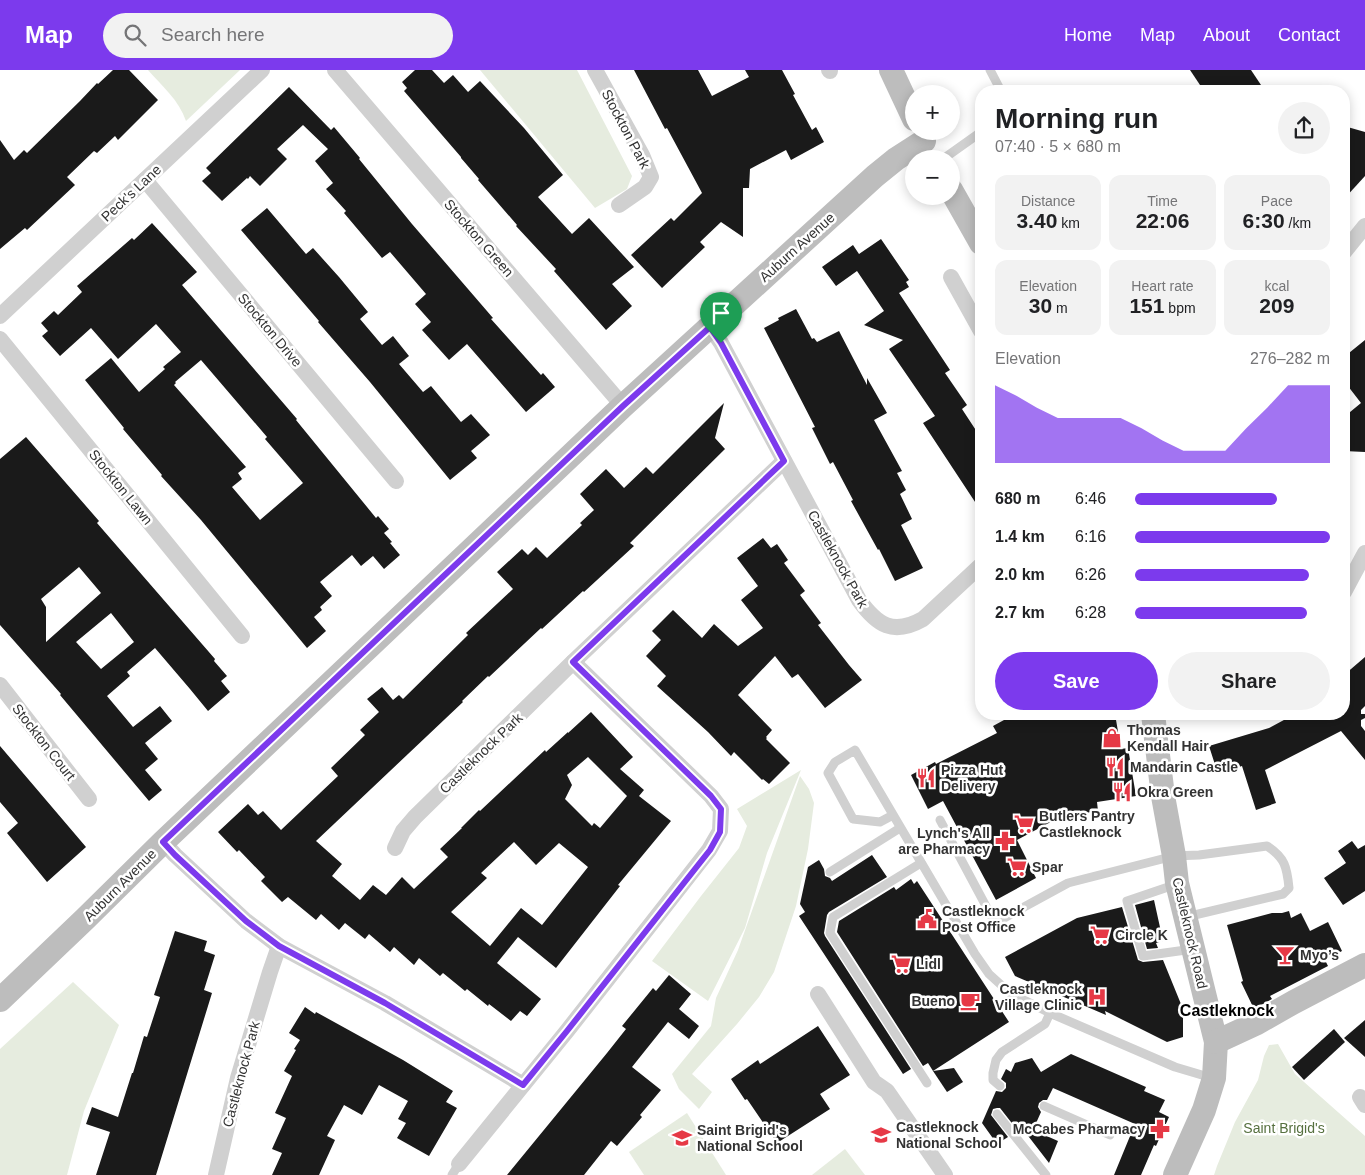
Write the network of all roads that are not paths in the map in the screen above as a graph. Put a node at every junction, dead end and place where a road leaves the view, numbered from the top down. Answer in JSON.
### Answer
{"nodes":[{"id":1,"x":262,"y":70,"type":"edge"},
{"id":2,"x":335,"y":70,"type":"edge"},
{"id":3,"x":595,"y":70,"type":"edge"},
{"id":4,"x":891,"y":70,"type":"edge"},
{"id":5,"x":990,"y":70,"type":"edge"},
{"id":6,"x":998,"y":85,"type":"edge"},
{"id":7,"x":905,"y":100,"type":"edge"},
{"id":8,"x":975,"y":136,"type":"edge"},
{"id":9,"x":926,"y":144,"type":"edge"},
{"id":10,"x":956,"y":150,"type":"edge"},
{"id":11,"x":145,"y":180,"type":"junction"},
{"id":12,"x":619,"y":205,"type":"dead end"},
{"id":13,"x":959,"y":205,"type":"edge"},
{"id":14,"x":1365,"y":226,"type":"edge"},
{"id":15,"x":975,"y":232,"type":"edge"},
{"id":16,"x":1350,"y":245,"type":"edge"},
{"id":17,"x":951,"y":277,"type":"dead end"},
{"id":18,"x":0,"y":316,"type":"edge"},
{"id":19,"x":975,"y":320,"type":"edge"},
{"id":20,"x":710,"y":327,"type":"junction"},
{"id":21,"x":0,"y":339,"type":"edge"},
{"id":22,"x":623,"y":406,"type":"junction"},
{"id":23,"x":784,"y":461,"type":"junction"},
{"id":24,"x":396,"y":481,"type":"dead end"},
{"id":25,"x":1365,"y":554,"type":"edge"},
{"id":26,"x":975,"y":571,"type":"edge"},
{"id":27,"x":1350,"y":581,"type":"edge"},
{"id":28,"x":242,"y":636,"type":"dead end"},
{"id":29,"x":573,"y":662,"type":"junction"},
{"id":30,"x":0,"y":685,"type":"edge"},
{"id":31,"x":1154,"y":720,"type":"edge"},
{"id":32,"x":89,"y":799,"type":"dead end"},
{"id":33,"x":893,"y":815,"type":"junction"},
{"id":34,"x":940,"y":820,"type":"dead end"},
{"id":35,"x":900,"y":828,"type":"junction"},
{"id":36,"x":163,"y":842,"type":"junction"},
{"id":37,"x":395,"y":848,"type":"dead end"},
{"id":38,"x":1174,"y":856,"type":"junction"},
{"id":39,"x":921,"y":863,"type":"junction"},
{"id":40,"x":830,"y":872,"type":"dead end"},
{"id":41,"x":1177,"y":883,"type":"junction"},
{"id":42,"x":1186,"y":917,"type":"junction"},
{"id":43,"x":279,"y":946,"type":"junction"},
{"id":44,"x":1194,"y":949,"type":"junction"},
{"id":45,"x":1365,"y":965,"type":"edge"},
{"id":46,"x":818,"y":994,"type":"dead end"},
{"id":47,"x":0,"y":1000,"type":"edge"},
{"id":48,"x":1050,"y":1013,"type":"junction"},
{"id":49,"x":1216,"y":1042,"type":"junction"},
{"id":50,"x":1214,"y":1078,"type":"junction"},
{"id":51,"x":927,"y":1082,"type":"dead end"},
{"id":52,"x":523,"y":1085,"type":"junction"},
{"id":53,"x":1000,"y":1086,"type":"dead end"},
{"id":54,"x":1044,"y":1106,"type":"dead end"},
{"id":55,"x":997,"y":1114,"type":"dead end"},
{"id":56,"x":1110,"y":1135,"type":"dead end"},
{"id":57,"x":455,"y":1170,"type":"edge"},
{"id":58,"x":216,"y":1175,"type":"edge"},
{"id":59,"x":945,"y":1175,"type":"edge"},
{"id":60,"x":1046,"y":1175,"type":"edge"},
{"id":61,"x":1175,"y":1175,"type":"edge"}],
"edges":[{"from":1,"to":11,"type":"street","name":"Peck's Lane"},
{"from":2,"to":22,"type":"street","name":"Stockton Green"},
{"from":3,"to":12,"type":"street","name":"Stockton Park"},
{"from":4,"to":7,"type":"street"},
{"from":5,"to":6,"type":"lane"},
{"from":8,"to":10,"type":"lane"},
{"from":9,"to":20,"type":"street","name":"Auburn Avenue"},
{"from":11,"to":18,"type":"street","name":"Peck's Lane"},
{"from":11,"to":24,"type":"street","name":"Stockton Drive"},
{"from":13,"to":15,"type":"street"},
{"from":14,"to":16,"type":"street"},
{"from":17,"to":19,"type":"street"},
{"from":20,"to":22,"type":"street","name":"Auburn Avenue"},
{"from":20,"to":23,"type":"street","name":"Castleknock Park"},
{"from":21,"to":28,"type":"street","name":"Stockton Lawn"},
{"from":22,"to":36,"type":"street","name":"Auburn Avenue"},
{"from":23,"to":26,"type":"street","name":"Castleknock Park"},
{"from":23,"to":29,"type":"street","name":"Castleknock Park"},
{"from":25,"to":27,"type":"street"},
{"from":29,"to":37,"type":"street","name":"Castleknock Park"},
{"from":29,"to":52,"type":"street"},
{"from":30,"to":32,"type":"street","name":"Stockton Court"},
{"from":31,"to":38,"type":"street","name":"Castleknock Road"},
{"from":33,"to":33,"type":"lane"},
{"from":33,"to":35,"type":"lane"},
{"from":34,"to":38,"type":"lane"},
{"from":35,"to":39,"type":"lane"},
{"from":35,"to":40,"type":"lane"},
{"from":36,"to":43,"type":"street"},
{"from":36,"to":47,"type":"street","name":"Auburn Avenue"},
{"from":38,"to":41,"type":"street","name":"Castleknock Road"},
{"from":38,"to":42,"type":"lane"},
{"from":39,"to":48,"type":"lane"},
{"from":39,"to":51,"type":"lane"},
{"from":41,"to":42,"type":"street","name":"Castleknock Road"},
{"from":41,"to":44,"type":"lane"},
{"from":42,"to":44,"type":"street","name":"Castleknock Road"},
{"from":43,"to":52,"type":"street"},
{"from":43,"to":58,"type":"street","name":"Castleknock Park"},
{"from":44,"to":49,"type":"street","name":"Castleknock Road"},
{"from":45,"to":49,"type":"street"},
{"from":46,"to":59,"type":"street"},
{"from":48,"to":50,"type":"lane"},
{"from":48,"to":53,"type":"lane"},
{"from":49,"to":50,"type":"street","name":"Castleknock Road"},
{"from":50,"to":61,"type":"street","name":"Castleknock Road"},
{"from":52,"to":57,"type":"street"},
{"from":54,"to":56,"type":"lane"},
{"from":55,"to":60,"type":"lane"}]}
